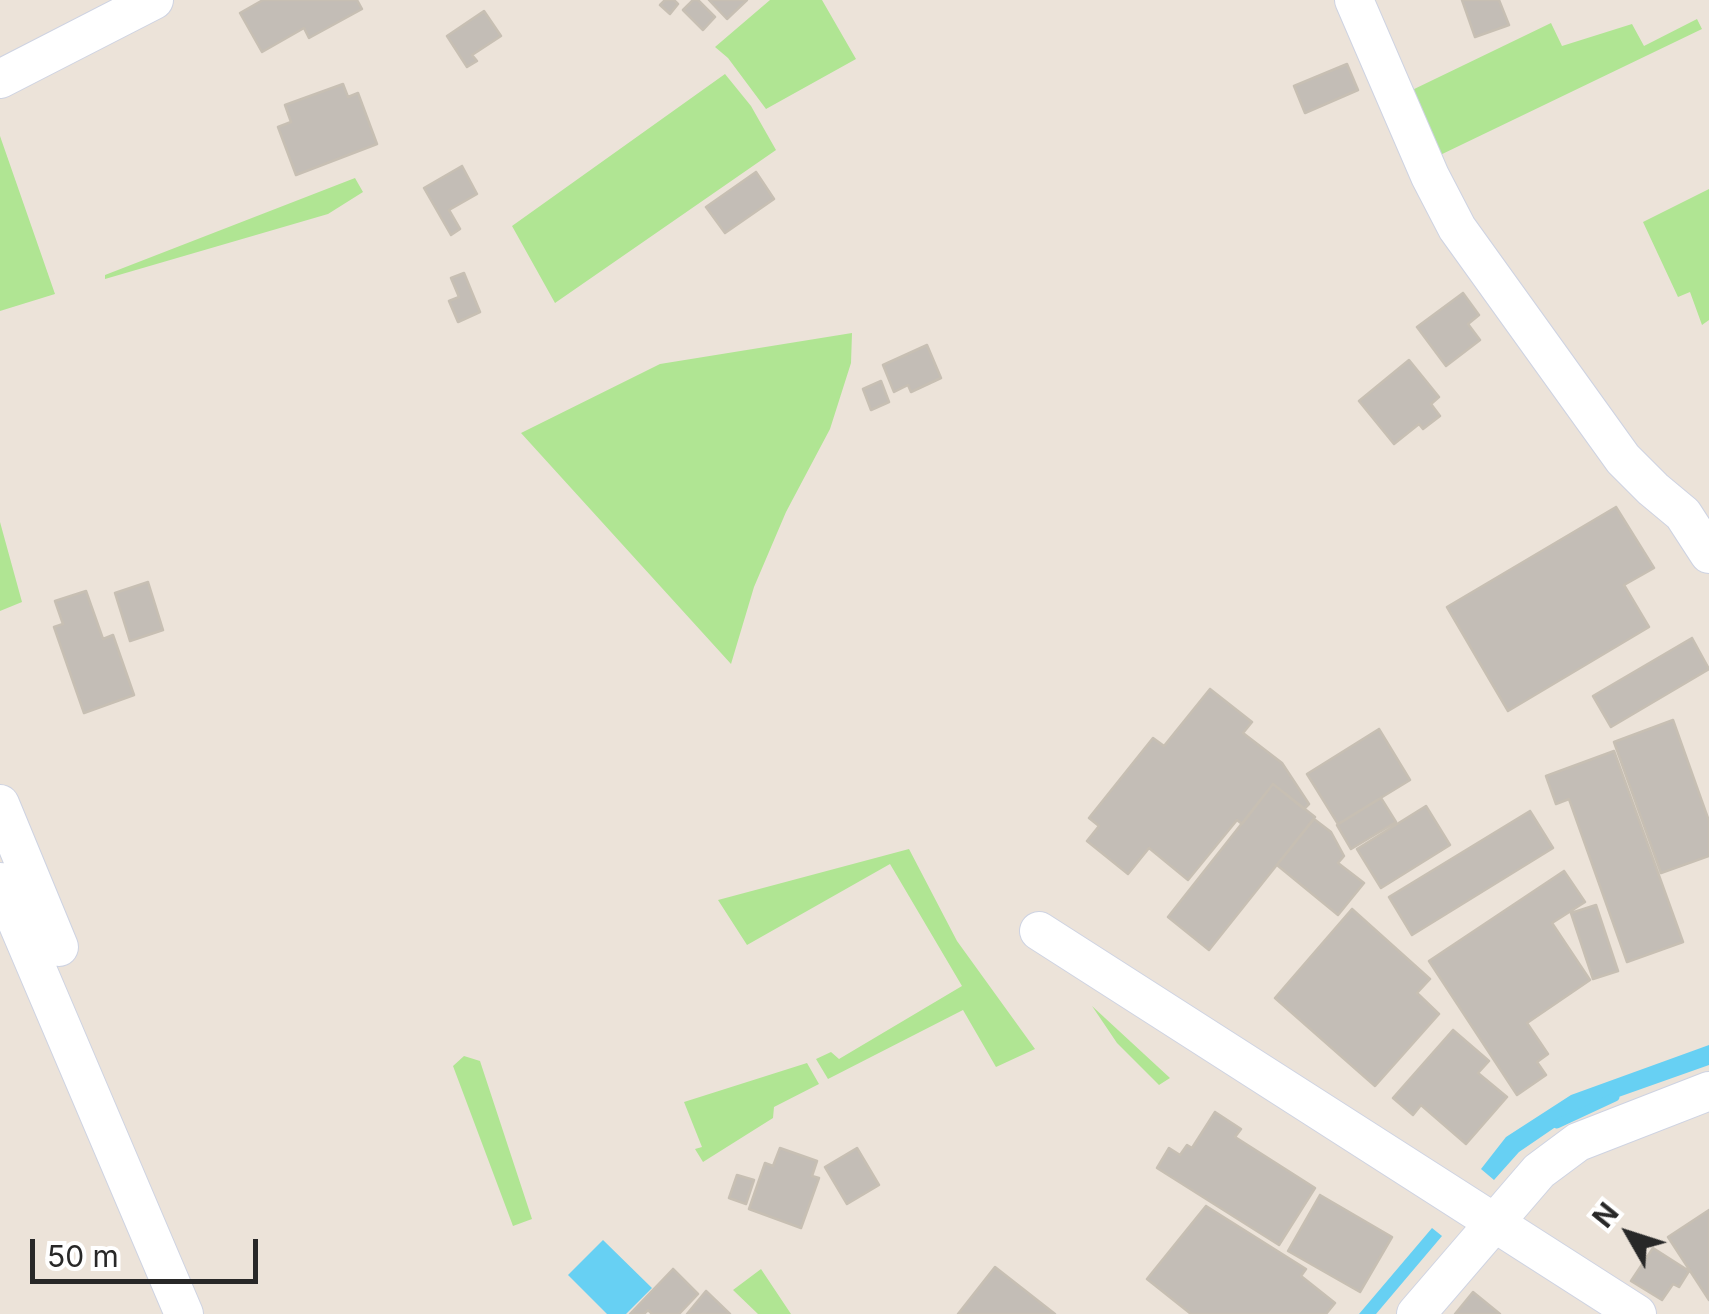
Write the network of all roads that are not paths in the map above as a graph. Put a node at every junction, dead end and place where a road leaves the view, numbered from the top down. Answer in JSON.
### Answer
{"nodes":[{"id":1,"x":154,"y":0,"type":"edge"},
{"id":2,"x":1354,"y":0,"type":"edge"},
{"id":3,"x":0,"y":79,"type":"edge"},
{"id":4,"x":1703,"y":530,"type":"edge"},
{"id":5,"x":0,"y":804,"type":"edge"},
{"id":6,"x":0,"y":882,"type":"edge"},
{"id":7,"x":1040,"y":931,"type":"dead end"},
{"id":8,"x":59,"y":947,"type":"dead end"},
{"id":9,"x":1709,"y":1091,"type":"edge"},
{"id":10,"x":1493,"y":1223,"type":"junction"},
{"id":11,"x":184,"y":1314,"type":"edge"},
{"id":12,"x":1416,"y":1314,"type":"edge"},
{"id":13,"x":1636,"y":1314,"type":"edge"}],
"edges":[{"from":1,"to":3,"type":"street"},
{"from":2,"to":4,"type":"street"},
{"from":5,"to":8,"type":"street"},
{"from":6,"to":11,"type":"street"},
{"from":7,"to":10,"type":"street"},
{"from":9,"to":10,"type":"street"},
{"from":10,"to":12,"type":"street"},
{"from":10,"to":13,"type":"street"}]}
